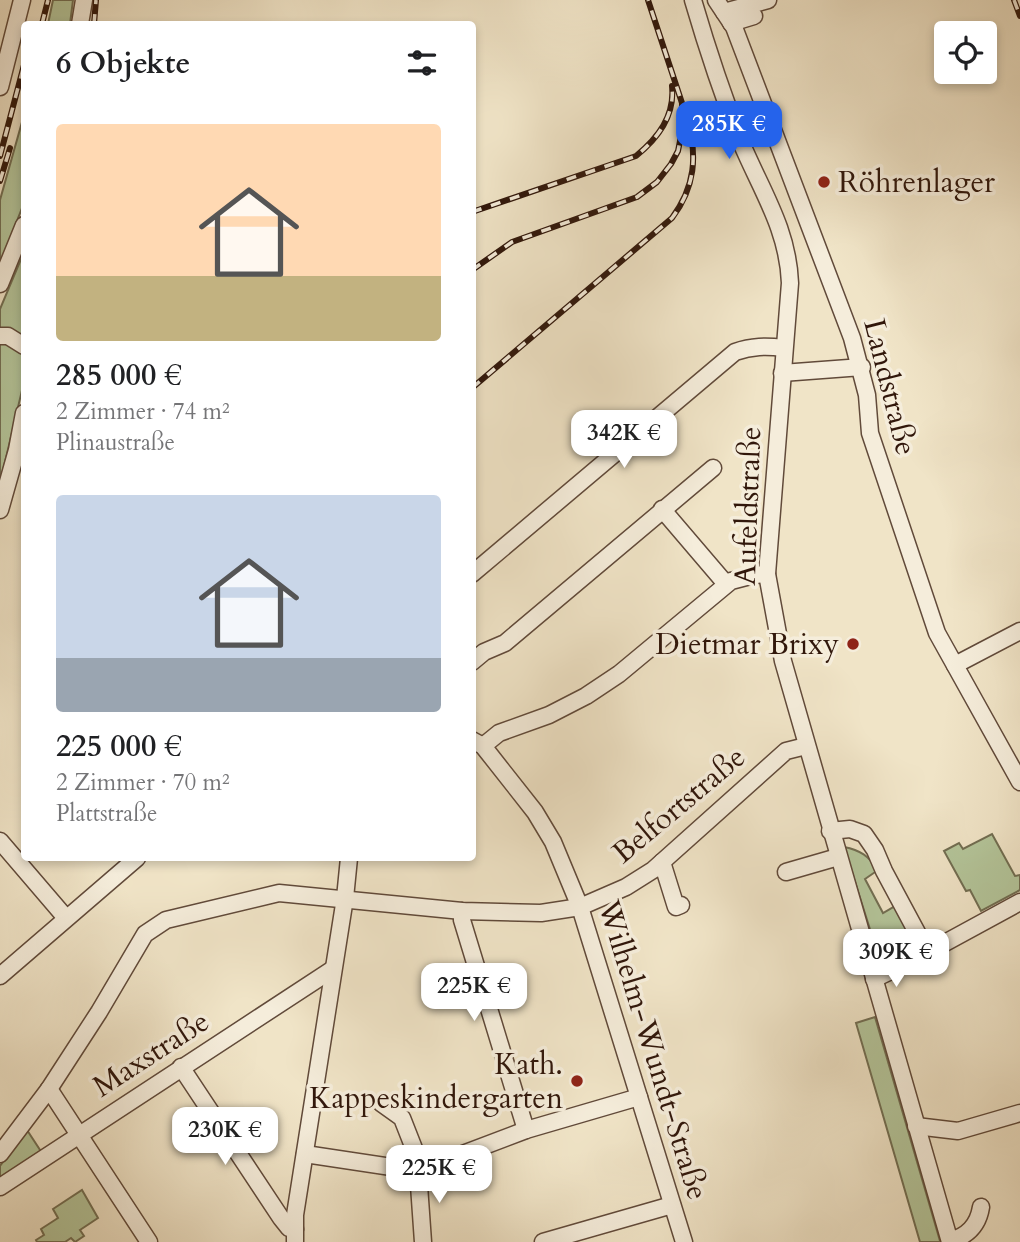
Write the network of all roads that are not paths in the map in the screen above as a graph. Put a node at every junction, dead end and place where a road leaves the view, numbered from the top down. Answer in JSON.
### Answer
{"nodes":[{"id":1,"x":22,"y":0,"type":"edge"},
{"id":2,"x":84,"y":0,"type":"edge"},
{"id":3,"x":693,"y":0,"type":"edge"},
{"id":4,"x":768,"y":0,"type":"edge"},
{"id":5,"x":724,"y":12,"type":"edge"},
{"id":6,"x":754,"y":16,"type":"dead end"},
{"id":7,"x":80,"y":21,"type":"edge"},
{"id":8,"x":0,"y":87,"type":"edge"},
{"id":9,"x":21,"y":232,"type":"edge"},
{"id":10,"x":0,"y":284,"type":"edge"},
{"id":11,"x":0,"y":336,"type":"edge"},
{"id":12,"x":21,"y":344,"type":"edge"},
{"id":13,"x":784,"y":348,"type":"junction"},
{"id":14,"x":862,"y":367,"type":"junction"},
{"id":15,"x":782,"y":373,"type":"junction"},
{"id":16,"x":21,"y":429,"type":"edge"},
{"id":17,"x":713,"y":468,"type":"dead end"},
{"id":18,"x":663,"y":509,"type":"junction"},
{"id":19,"x":0,"y":510,"type":"edge"},
{"id":20,"x":476,"y":571,"type":"edge"},
{"id":21,"x":767,"y":574,"type":"junction"},
{"id":22,"x":726,"y":584,"type":"junction"},
{"id":23,"x":1020,"y":631,"type":"edge"},
{"id":24,"x":476,"y":659,"type":"edge"},
{"id":25,"x":955,"y":664,"type":"junction"},
{"id":26,"x":478,"y":743,"type":"edge"},
{"id":27,"x":806,"y":746,"type":"junction"},
{"id":28,"x":1019,"y":776,"type":"edge"},
{"id":29,"x":831,"y":831,"type":"junction"},
{"id":30,"x":0,"y":841,"type":"edge"},
{"id":31,"x":838,"y":857,"type":"junction"},
{"id":32,"x":21,"y":858,"type":"edge"},
{"id":33,"x":133,"y":861,"type":"edge"},
{"id":34,"x":349,"y":861,"type":"edge"},
{"id":35,"x":26,"y":862,"type":"edge"},
{"id":36,"x":663,"y":862,"type":"junction"},
{"id":37,"x":786,"y":872,"type":"dead end"},
{"id":38,"x":345,"y":898,"type":"junction"},
{"id":39,"x":1020,"y":902,"type":"edge"},
{"id":40,"x":681,"y":905,"type":"dead end"},
{"id":41,"x":580,"y":907,"type":"junction"},
{"id":42,"x":462,"y":911,"type":"junction"},
{"id":43,"x":66,"y":918,"type":"junction"},
{"id":44,"x":928,"y":953,"type":"junction"},
{"id":45,"x":333,"y":969,"type":"junction"},
{"id":46,"x":0,"y":976,"type":"edge"},
{"id":47,"x":874,"y":979,"type":"junction"},
{"id":48,"x":181,"y":1067,"type":"junction"},
{"id":49,"x":49,"y":1089,"type":"junction"},
{"id":50,"x":639,"y":1097,"type":"junction"},
{"id":51,"x":381,"y":1103,"type":"dead end"},
{"id":52,"x":1020,"y":1113,"type":"edge"},
{"id":53,"x":916,"y":1126,"type":"junction"},
{"id":54,"x":526,"y":1130,"type":"junction"},
{"id":55,"x":79,"y":1135,"type":"junction"},
{"id":56,"x":0,"y":1154,"type":"edge"},
{"id":57,"x":305,"y":1154,"type":"junction"},
{"id":58,"x":420,"y":1170,"type":"junction"},
{"id":59,"x":0,"y":1187,"type":"edge"},
{"id":60,"x":672,"y":1205,"type":"junction"},
{"id":61,"x":981,"y":1208,"type":"dead end"},
{"id":62,"x":295,"y":1236,"type":"edge"},
{"id":63,"x":149,"y":1242,"type":"edge"},
{"id":64,"x":424,"y":1242,"type":"edge"},
{"id":65,"x":543,"y":1242,"type":"edge"},
{"id":66,"x":684,"y":1242,"type":"edge"},
{"id":67,"x":950,"y":1242,"type":"edge"}],
"edges":[{"from":1,"to":8,"type":"street"},
{"from":2,"to":7,"type":"street"},
{"from":3,"to":13,"type":"street","name":"Aufeldstraße"},
{"from":4,"to":5,"type":"street"},
{"from":5,"to":6,"type":"street"},
{"from":5,"to":14,"type":"street","name":"Landstraße"},
{"from":9,"to":10,"type":"street"},
{"from":11,"to":12,"type":"street"},
{"from":13,"to":15,"type":"street","name":"Aufeldstraße"},
{"from":13,"to":20,"type":"street"},
{"from":14,"to":15,"type":"street"},
{"from":14,"to":25,"type":"street","name":"Landstraße"},
{"from":15,"to":21,"type":"street","name":"Aufeldstraße"},
{"from":16,"to":19,"type":"street"},
{"from":17,"to":18,"type":"street"},
{"from":18,"to":22,"type":"street"},
{"from":18,"to":24,"type":"street"},
{"from":21,"to":22,"type":"street"},
{"from":21,"to":27,"type":"street","name":"Aufeldstraße"},
{"from":22,"to":26,"type":"street"},
{"from":23,"to":25,"type":"street"},
{"from":25,"to":28,"type":"street","name":"Landstraße"},
{"from":26,"to":41,"type":"street","name":"Wilhelm-Wundt-Straße"},
{"from":27,"to":29,"type":"street","name":"Aufeldstraße"},
{"from":27,"to":36,"type":"street","name":"Belfortstraße"},
{"from":29,"to":31,"type":"street","name":"Aufeldstraße"},
{"from":29,"to":44,"type":"street"},
{"from":30,"to":32,"type":"street"},
{"from":31,"to":37,"type":"street"},
{"from":31,"to":47,"type":"street","name":"Aufeldstraße"},
{"from":33,"to":43,"type":"street"},
{"from":34,"to":38,"type":"street"},
{"from":35,"to":43,"type":"street"},
{"from":36,"to":40,"type":"street"},
{"from":36,"to":41,"type":"street","name":"Belfortstraße"},
{"from":38,"to":42,"type":"street","name":"Belfortstraße"},
{"from":38,"to":45,"type":"street"},
{"from":38,"to":49,"type":"street","name":"Belfortstraße"},
{"from":39,"to":44,"type":"street"},
{"from":41,"to":42,"type":"street","name":"Belfortstraße"},
{"from":41,"to":50,"type":"street","name":"Wilhelm-Wundt-Straße"},
{"from":42,"to":54,"type":"street"},
{"from":43,"to":46,"type":"street"},
{"from":44,"to":47,"type":"street"},
{"from":45,"to":48,"type":"street","name":"Maxstraße"},
{"from":45,"to":57,"type":"street"},
{"from":47,"to":53,"type":"street","name":"Aufeldstraße"},
{"from":48,"to":55,"type":"street","name":"Maxstraße"},
{"from":48,"to":62,"type":"street"},
{"from":49,"to":55,"type":"street"},
{"from":49,"to":56,"type":"street","name":"Belfortstraße"},
{"from":50,"to":54,"type":"street"},
{"from":50,"to":60,"type":"street","name":"Wilhelm-Wundt-Straße"},
{"from":51,"to":58,"type":"street"},
{"from":52,"to":53,"type":"street"},
{"from":53,"to":67,"type":"street","name":"Aufeldstraße"},
{"from":54,"to":58,"type":"street"},
{"from":55,"to":59,"type":"street","name":"Maxstraße"},
{"from":55,"to":63,"type":"street"},
{"from":57,"to":58,"type":"street"},
{"from":57,"to":62,"type":"street"},
{"from":58,"to":64,"type":"street"},
{"from":60,"to":65,"type":"street"},
{"from":60,"to":66,"type":"street","name":"Wilhelm-Wundt-Straße"},
{"from":61,"to":67,"type":"street"}]}
